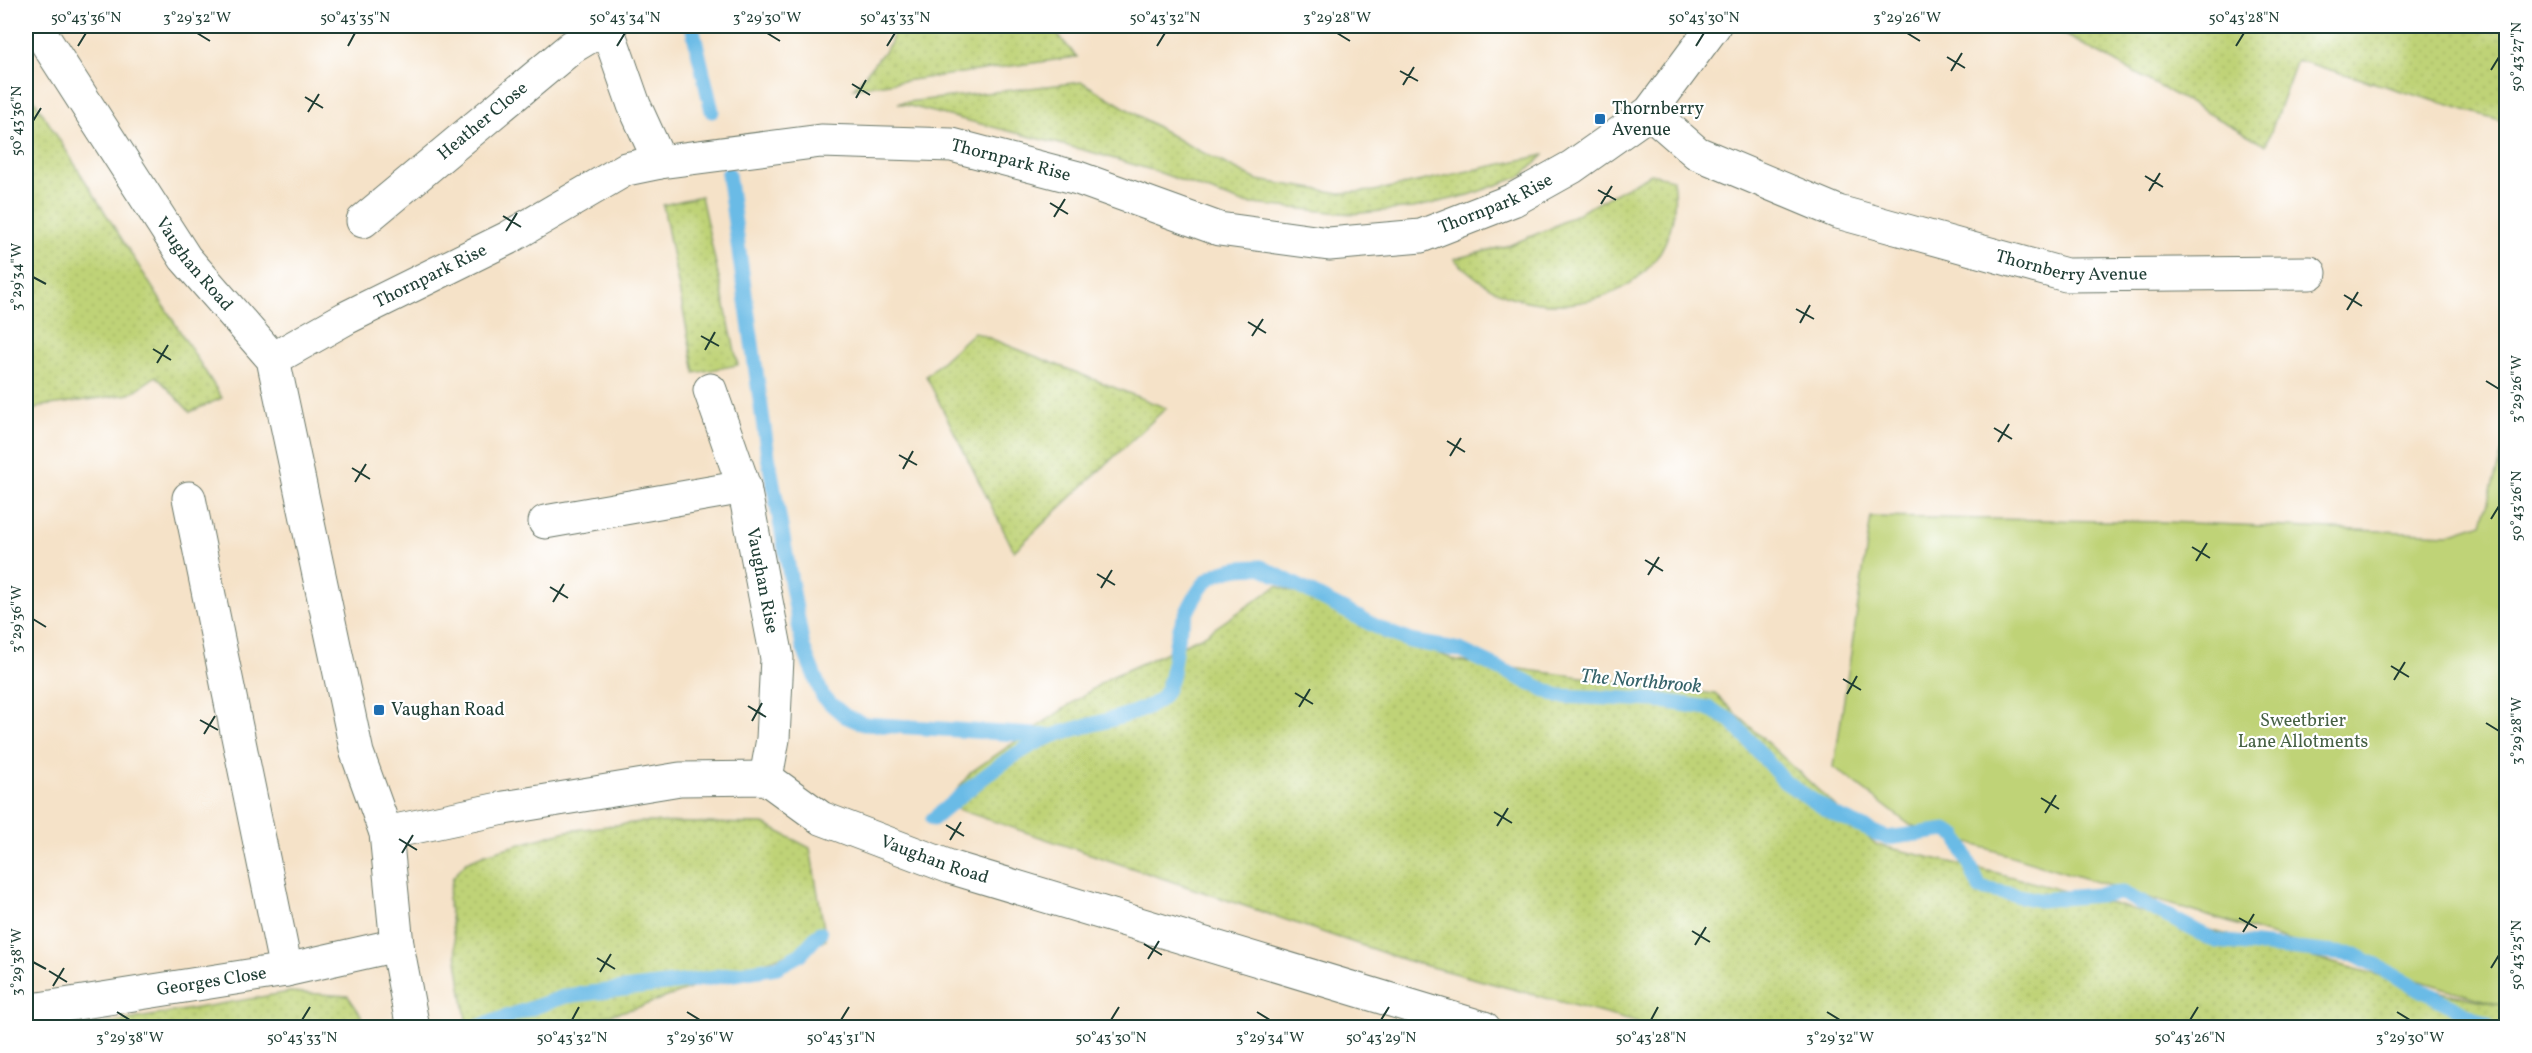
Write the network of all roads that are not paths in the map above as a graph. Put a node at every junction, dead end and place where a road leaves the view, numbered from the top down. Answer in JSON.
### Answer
{"nodes":[{"id":1,"x":36,"y":26,"type":"edge"},
{"id":2,"x":1714,"y":26,"type":"edge"},
{"id":3,"x":607,"y":27,"type":"edge"},
{"id":4,"x":1650,"y":112,"type":"junction"},
{"id":5,"x":660,"y":162,"type":"junction"},
{"id":6,"x":363,"y":220,"type":"dead end"},
{"id":7,"x":2310,"y":273,"type":"dead end"},
{"id":8,"x":273,"y":359,"type":"junction"},
{"id":9,"x":710,"y":390,"type":"dead end"},
{"id":10,"x":744,"y":487,"type":"junction"},
{"id":11,"x":189,"y":498,"type":"dead end"},
{"id":12,"x":545,"y":522,"type":"dead end"},
{"id":13,"x":766,"y":778,"type":"junction"},
{"id":14,"x":386,"y":833,"type":"junction"},
{"id":15,"x":397,"y":945,"type":"junction"},
{"id":16,"x":286,"y":970,"type":"junction"},
{"id":17,"x":26,"y":1011,"type":"edge"},
{"id":18,"x":413,"y":1028,"type":"edge"},
{"id":19,"x":1485,"y":1028,"type":"edge"}],
"edges":[{"from":1,"to":8,"type":"street","name":"Vaughan Road"},
{"from":2,"to":4,"type":"street","name":"Thornpark Rise"},
{"from":3,"to":5,"type":"street","name":"Heather Close"},
{"from":3,"to":6,"type":"street","name":"Heather Close"},
{"from":4,"to":5,"type":"street","name":"Thornpark Rise"},
{"from":4,"to":7,"type":"street","name":"Thornberry Avenue"},
{"from":5,"to":8,"type":"street","name":"Thornpark Rise"},
{"from":8,"to":14,"type":"street","name":"Vaughan Road"},
{"from":9,"to":10,"type":"street","name":"Vaughan Rise"},
{"from":10,"to":12,"type":"street"},
{"from":10,"to":13,"type":"street","name":"Vaughan Rise"},
{"from":11,"to":16,"type":"street"},
{"from":13,"to":14,"type":"street"},
{"from":13,"to":19,"type":"street","name":"Vaughan Road"},
{"from":14,"to":15,"type":"street","name":"Vaughan Road"},
{"from":15,"to":16,"type":"street","name":"Georges Close"},
{"from":15,"to":18,"type":"street","name":"Vaughan Road"},
{"from":16,"to":17,"type":"street","name":"Georges Close"}]}
